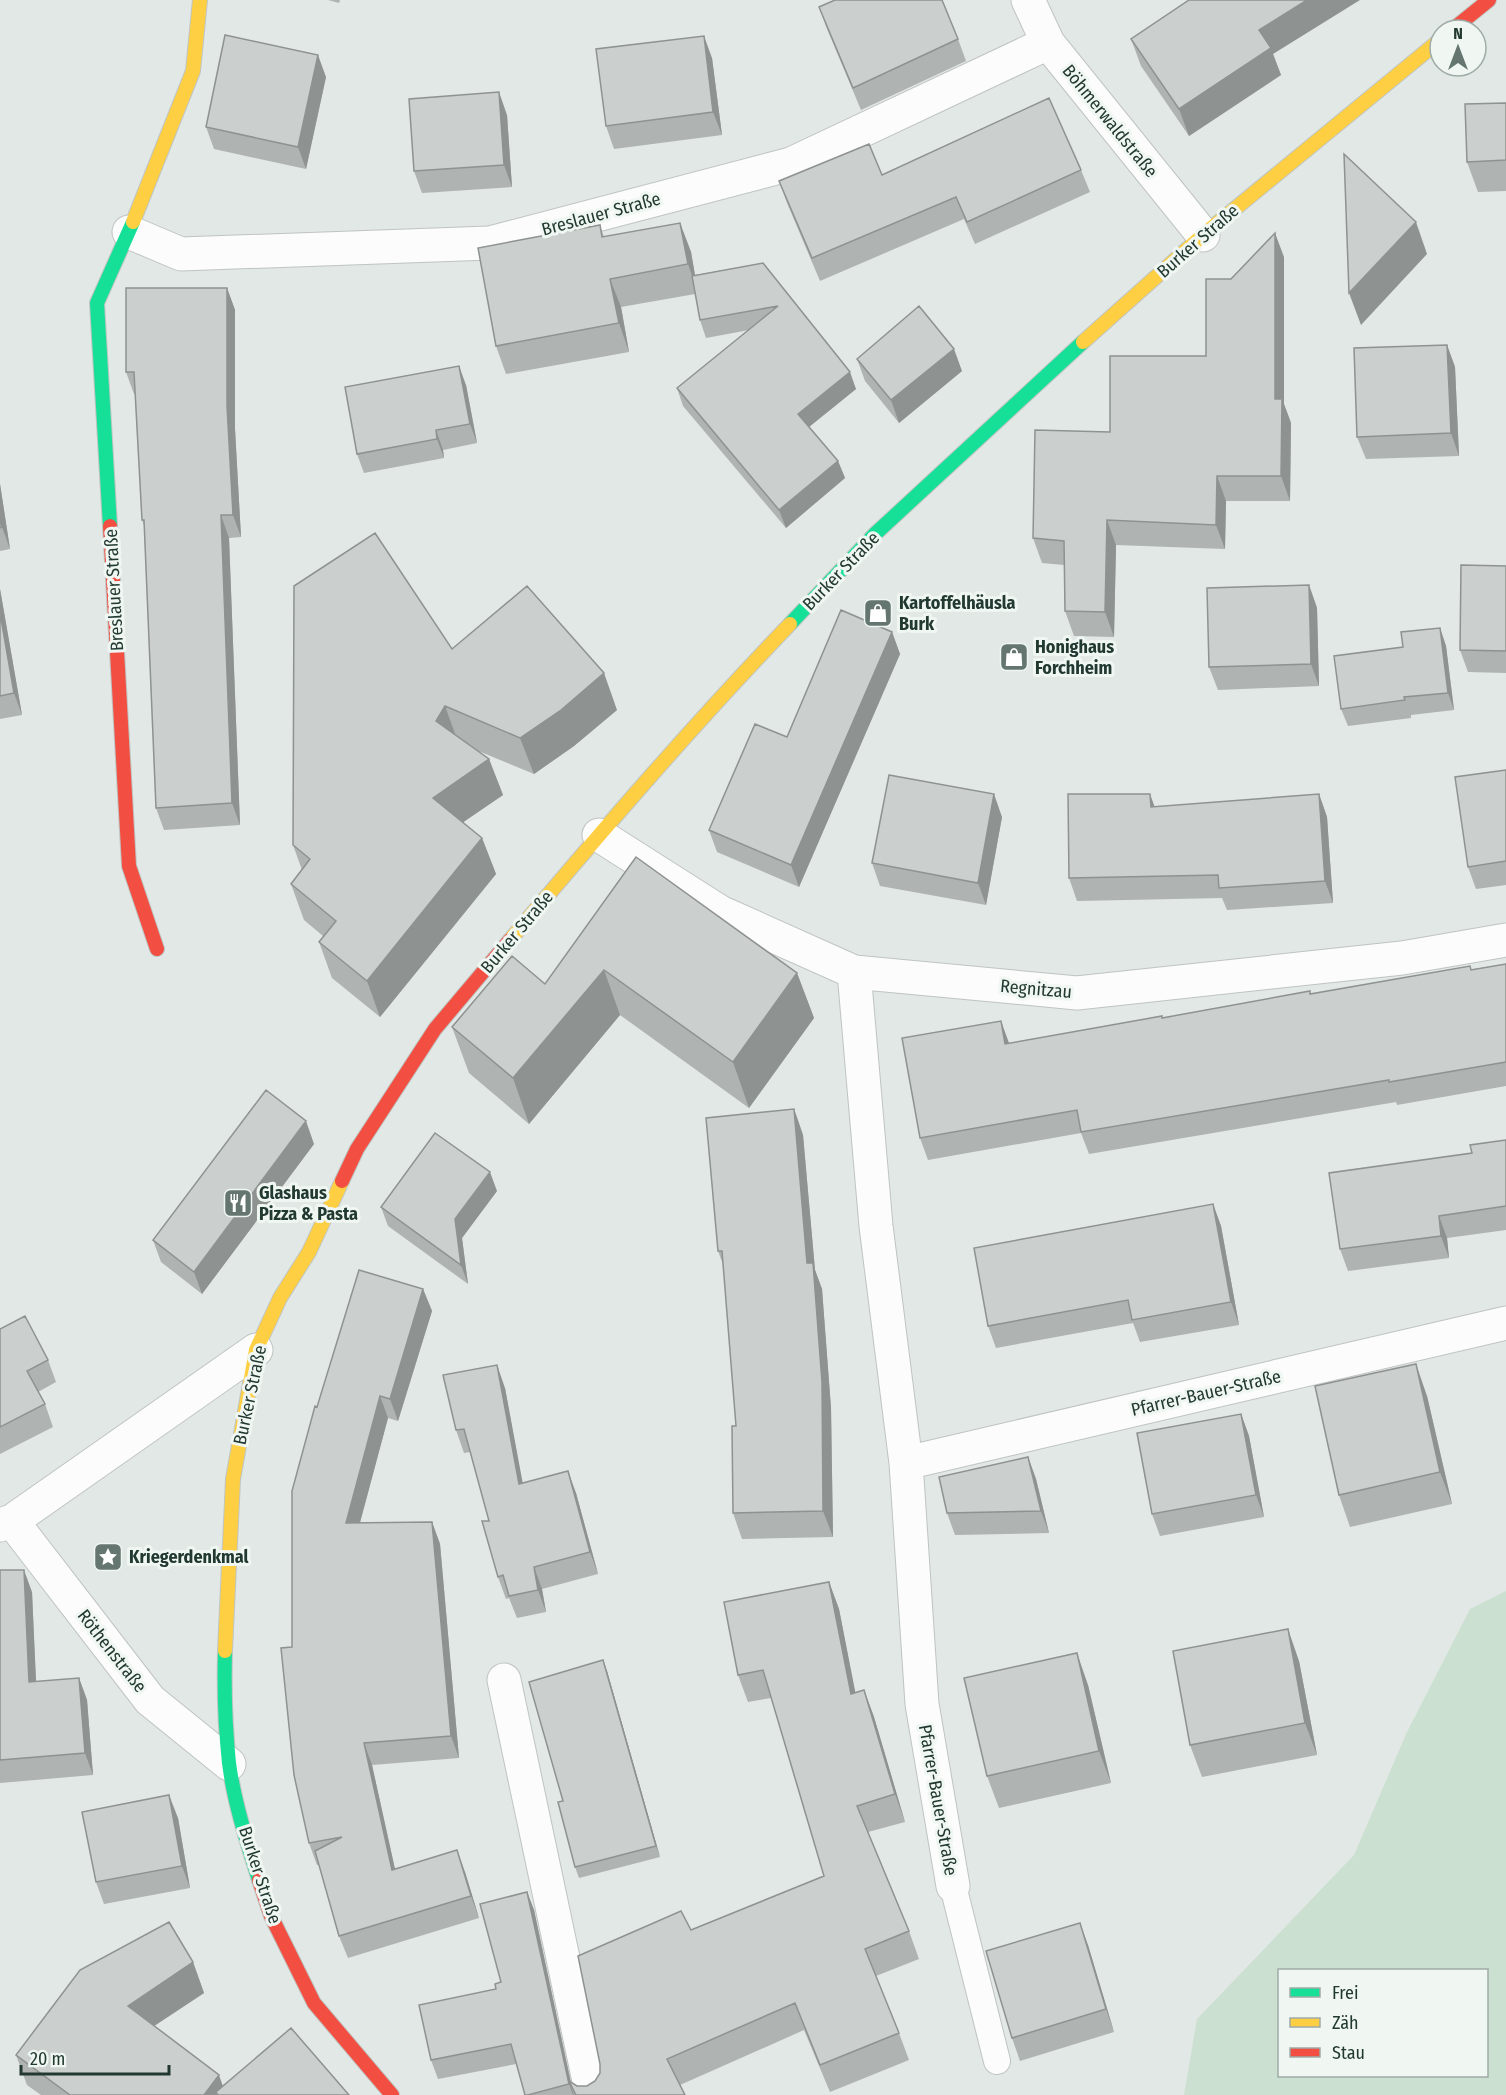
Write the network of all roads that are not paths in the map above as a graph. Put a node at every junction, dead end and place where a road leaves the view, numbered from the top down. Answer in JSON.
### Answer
{"nodes":[{"id":1,"x":200,"y":0,"type":"edge"},
{"id":2,"x":1028,"y":0,"type":"edge"},
{"id":3,"x":1489,"y":0,"type":"edge"},
{"id":4,"x":1467,"y":18,"type":"edge"},
{"id":5,"x":1048,"y":43,"type":"junction"},
{"id":6,"x":1428,"y":50,"type":"edge"},
{"id":7,"x":129,"y":232,"type":"junction"},
{"id":8,"x":1203,"y":235,"type":"junction"},
{"id":9,"x":599,"y":835,"type":"junction"},
{"id":10,"x":1506,"y":940,"type":"edge"},
{"id":11,"x":157,"y":950,"type":"dead end"},
{"id":12,"x":854,"y":972,"type":"junction"},
{"id":13,"x":1506,"y":1323,"type":"edge"},
{"id":14,"x":256,"y":1350,"type":"junction"},
{"id":15,"x":906,"y":1463,"type":"junction"},
{"id":16,"x":6,"y":1523,"type":"edge"},
{"id":17,"x":504,"y":1680,"type":"dead end"},
{"id":18,"x":229,"y":1764,"type":"junction"},
{"id":19,"x":953,"y":1886,"type":"joint"},
{"id":20,"x":997,"y":2061,"type":"dead end"},
{"id":21,"x":392,"y":2095,"type":"edge"},
{"id":22,"x":592,"y":2095,"type":"edge"}],
"edges":[{"from":1,"to":7,"type":"main road","name":"Breslauer Straße"},
{"from":2,"to":5,"type":"street","name":"Böhmerwaldstraße"},
{"from":3,"to":4,"type":"main road"},
{"from":5,"to":7,"type":"street","name":"Breslauer Straße"},
{"from":5,"to":8,"type":"street","name":"Böhmerwaldstraße"},
{"from":6,"to":8,"type":"main road","name":"Burker Straße"},
{"from":7,"to":11,"type":"main road","name":"Breslauer Straße"},
{"from":8,"to":9,"type":"main road","name":"Burker Straße"},
{"from":9,"to":12,"type":"street","name":"Regnitzau"},
{"from":9,"to":14,"type":"main road","name":"Burker Straße"},
{"from":10,"to":12,"type":"street","name":"Regnitzau"},
{"from":12,"to":15,"type":"street","name":"Pfarrer-Bauer-Straße"},
{"from":13,"to":15,"type":"street","name":"Pfarrer-Bauer-Straße"},
{"from":14,"to":16,"type":"street","name":"Röthenstraße"},
{"from":14,"to":18,"type":"main road","name":"Burker Straße"},
{"from":15,"to":19,"type":"street","name":"Pfarrer-Bauer-Straße"},
{"from":16,"to":18,"type":"street","name":"Röthenstraße"},
{"from":17,"to":22,"type":"street"},
{"from":18,"to":21,"type":"main road","name":"Burker Straße"},
{"from":19,"to":20,"type":"lane"}]}
